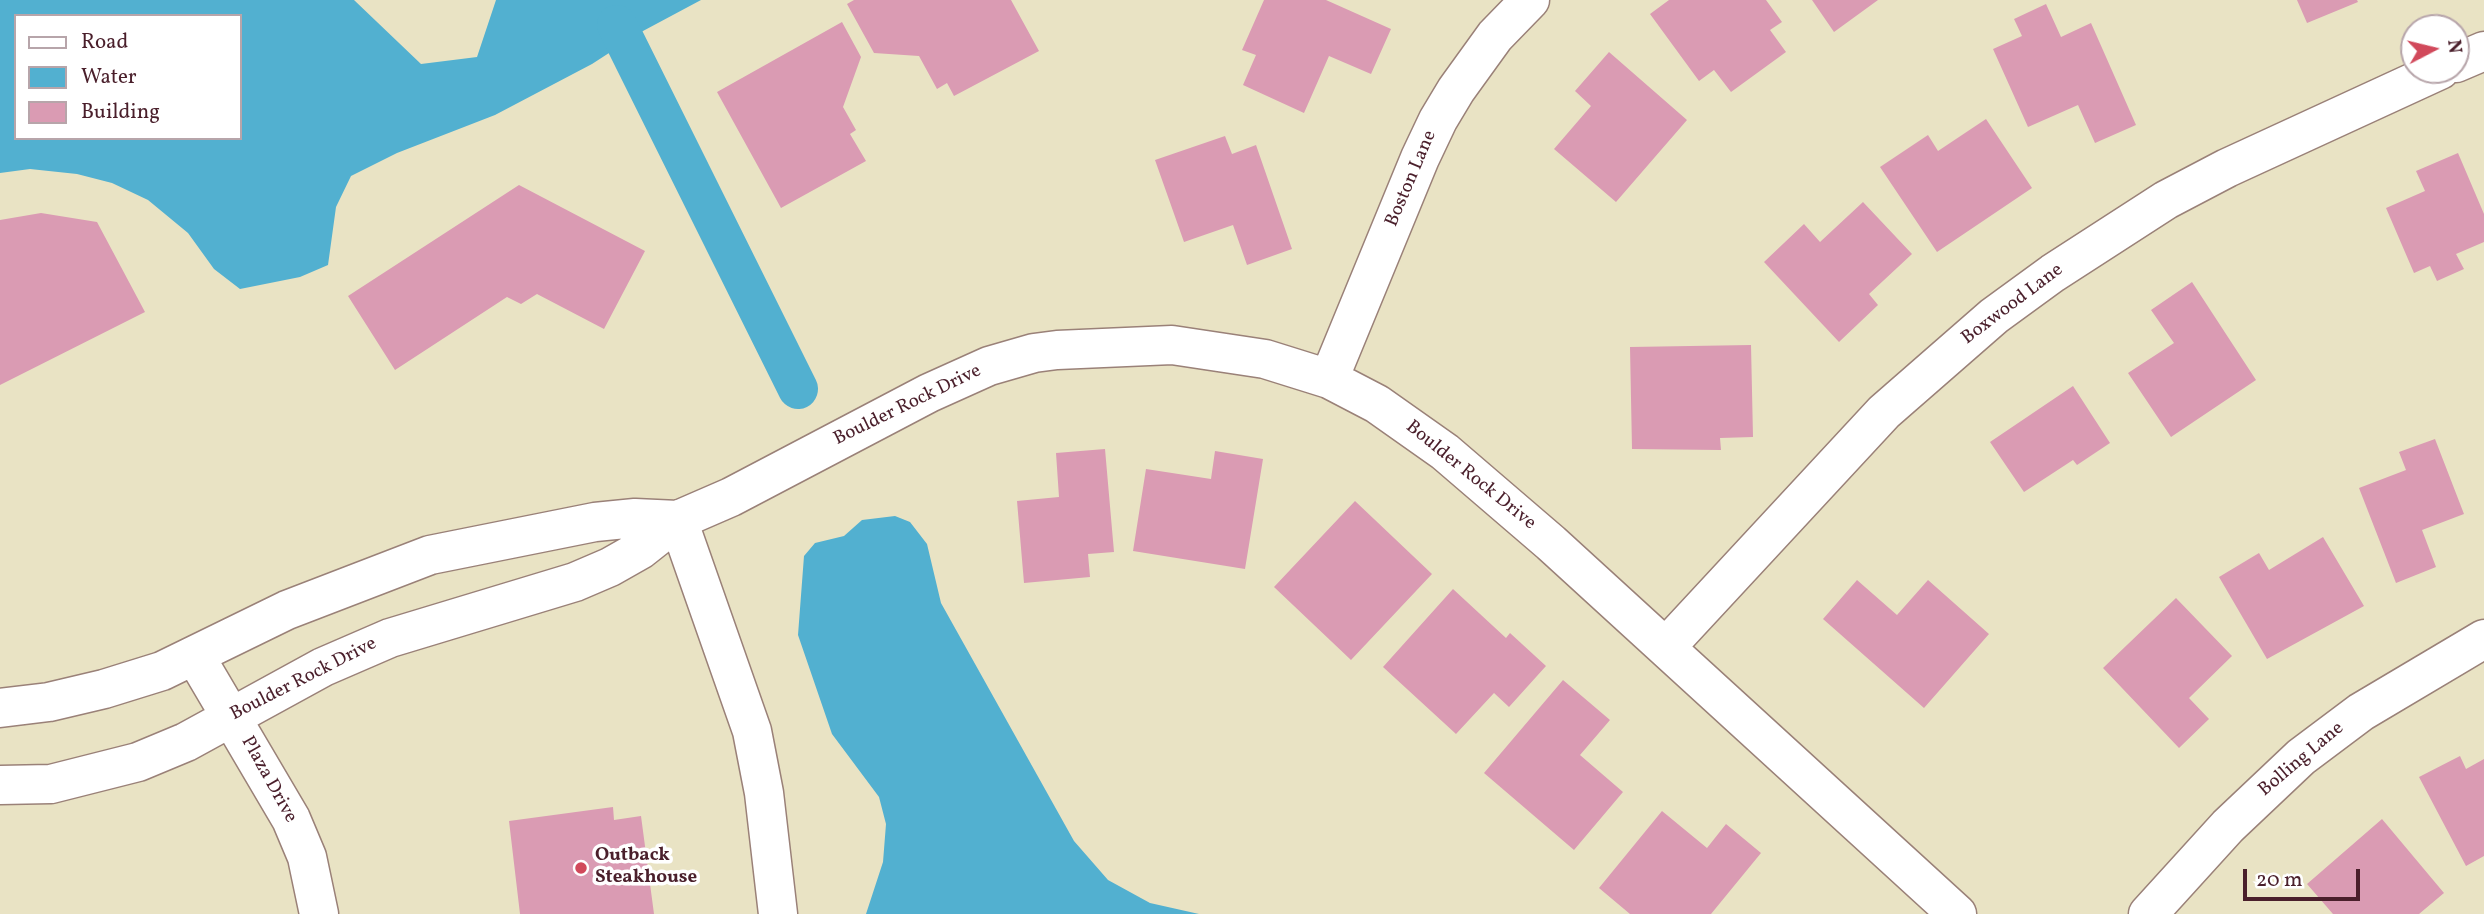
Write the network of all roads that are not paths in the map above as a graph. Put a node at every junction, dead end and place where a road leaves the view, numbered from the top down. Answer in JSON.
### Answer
{"nodes":[{"id":1,"x":1530,"y":0,"type":"edge"},
{"id":2,"x":2410,"y":84,"type":"edge"},
{"id":3,"x":1329,"y":379,"type":"junction"},
{"id":4,"x":678,"y":520,"type":"junction"},
{"id":5,"x":2484,"y":639,"type":"edge"},
{"id":6,"x":1666,"y":647,"type":"junction"},
{"id":7,"x":195,"y":656,"type":"junction"},
{"id":8,"x":0,"y":708,"type":"edge"},
{"id":9,"x":232,"y":716,"type":"junction"},
{"id":10,"x":0,"y":785,"type":"edge"},
{"id":11,"x":319,"y":914,"type":"edge"},
{"id":12,"x":778,"y":914,"type":"edge"},
{"id":13,"x":1957,"y":914,"type":"edge"},
{"id":14,"x":2148,"y":914,"type":"edge"}],
"edges":[{"from":1,"to":3,"type":"street","name":"Boston Lane"},
{"from":2,"to":6,"type":"street","name":"Boxwood Lane"},
{"from":3,"to":4,"type":"street","name":"Boulder Rock Drive"},
{"from":3,"to":6,"type":"street","name":"Boulder Rock Drive"},
{"from":4,"to":7,"type":"street","name":"Boulder Rock Drive"},
{"from":4,"to":9,"type":"street","name":"Boulder Rock Drive"},
{"from":4,"to":12,"type":"street"},
{"from":5,"to":14,"type":"street","name":"Bolling Lane"},
{"from":6,"to":13,"type":"street","name":"Boulder Rock Drive"},
{"from":7,"to":8,"type":"street","name":"Boulder Rock Drive"},
{"from":7,"to":9,"type":"street","name":"Plaza Drive"},
{"from":9,"to":10,"type":"street","name":"Boulder Rock Drive"},
{"from":9,"to":11,"type":"street","name":"Plaza Drive"}]}
